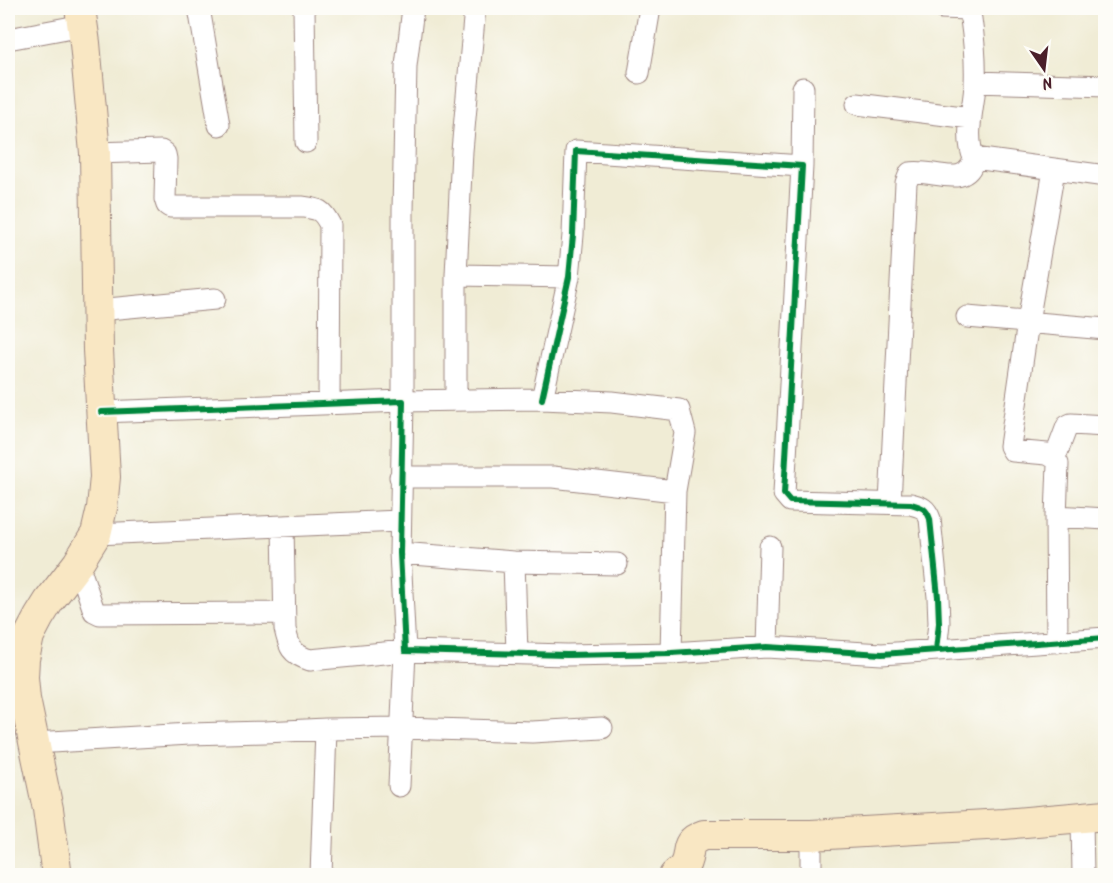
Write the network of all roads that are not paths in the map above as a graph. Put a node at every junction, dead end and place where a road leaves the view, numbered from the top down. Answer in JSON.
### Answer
{"nodes":[{"id":1,"x":199,"y":8,"type":"edge"},
{"id":2,"x":304,"y":8,"type":"edge"},
{"id":3,"x":413,"y":8,"type":"edge"},
{"id":4,"x":475,"y":8,"type":"edge"},
{"id":5,"x":650,"y":8,"type":"edge"},
{"id":6,"x":942,"y":8,"type":"edge"},
{"id":7,"x":968,"y":8,"type":"edge"},
{"id":8,"x":81,"y":16,"type":"edge"},
{"id":9,"x":8,"y":39,"type":"edge"},
{"id":10,"x":639,"y":73,"type":"dead end"},
{"id":11,"x":975,"y":82,"type":"junction"},
{"id":12,"x":1106,"y":86,"type":"edge"},
{"id":13,"x":803,"y":88,"type":"dead end"},
{"id":14,"x":857,"y":104,"type":"dead end"},
{"id":15,"x":971,"y":118,"type":"junction"},
{"id":16,"x":219,"y":125,"type":"dead end"},
{"id":17,"x":306,"y":142,"type":"dead end"},
{"id":18,"x":95,"y":153,"type":"junction"},
{"id":19,"x":974,"y":158,"type":"junction"},
{"id":20,"x":802,"y":166,"type":"junction"},
{"id":21,"x":1054,"y":170,"type":"junction"},
{"id":22,"x":1106,"y":176,"type":"edge"},
{"id":23,"x":456,"y":275,"type":"junction"},
{"id":24,"x":569,"y":277,"type":"junction"},
{"id":25,"x":214,"y":299,"type":"dead end"},
{"id":26,"x":97,"y":310,"type":"junction"},
{"id":27,"x":966,"y":317,"type":"dead end"},
{"id":28,"x":1028,"y":322,"type":"junction"},
{"id":29,"x":1106,"y":329,"type":"edge"},
{"id":30,"x":542,"y":399,"type":"junction"},
{"id":31,"x":456,"y":400,"type":"junction"},
{"id":32,"x":403,"y":401,"type":"junction"},
{"id":33,"x":329,"y":403,"type":"junction"},
{"id":34,"x":101,"y":412,"type":"junction"},
{"id":35,"x":1106,"y":426,"type":"edge"},
{"id":36,"x":1055,"y":458,"type":"junction"},
{"id":37,"x":400,"y":477,"type":"junction"},
{"id":38,"x":675,"y":491,"type":"junction"},
{"id":39,"x":890,"y":503,"type":"junction"},
{"id":40,"x":1056,"y":516,"type":"junction"},
{"id":41,"x":1106,"y":519,"type":"edge"},
{"id":42,"x":400,"y":521,"type":"junction"},
{"id":43,"x":283,"y":526,"type":"junction"},
{"id":44,"x":96,"y":534,"type":"junction"},
{"id":45,"x":770,"y":547,"type":"dead end"},
{"id":46,"x":400,"y":554,"type":"junction"},
{"id":47,"x":514,"y":562,"type":"junction"},
{"id":48,"x":78,"y":563,"type":"junction"},
{"id":49,"x":617,"y":564,"type":"dead end"},
{"id":50,"x":284,"y":613,"type":"junction"},
{"id":51,"x":1106,"y":638,"type":"edge"},
{"id":52,"x":1057,"y":642,"type":"junction"},
{"id":53,"x":767,"y":647,"type":"junction"},
{"id":54,"x":936,"y":650,"type":"junction"},
{"id":55,"x":405,"y":651,"type":"junction"},
{"id":56,"x":517,"y":653,"type":"junction"},
{"id":57,"x":670,"y":653,"type":"junction"},
{"id":58,"x":16,"y":660,"type":"edge"},
{"id":59,"x":602,"y":728,"type":"dead end"},
{"id":60,"x":326,"y":729,"type":"junction"},
{"id":61,"x":402,"y":729,"type":"junction"},
{"id":62,"x":34,"y":743,"type":"junction"},
{"id":63,"x":399,"y":786,"type":"dead end"},
{"id":64,"x":1094,"y":817,"type":"edge"},
{"id":65,"x":811,"y":835,"type":"junction"},
{"id":66,"x":57,"y":876,"type":"edge"},
{"id":67,"x":321,"y":876,"type":"edge"},
{"id":68,"x":674,"y":876,"type":"edge"},
{"id":69,"x":811,"y":876,"type":"edge"},
{"id":70,"x":1083,"y":876,"type":"edge"}],
"edges":[{"from":1,"to":16,"type":"street"},
{"from":2,"to":17,"type":"street"},
{"from":3,"to":32,"type":"street"},
{"from":4,"to":23,"type":"street"},
{"from":5,"to":10,"type":"street"},
{"from":6,"to":7,"type":"street"},
{"from":7,"to":11,"type":"street"},
{"from":8,"to":9,"type":"street"},
{"from":8,"to":18,"type":"street"},
{"from":11,"to":12,"type":"street"},
{"from":11,"to":15,"type":"street"},
{"from":13,"to":20,"type":"street"},
{"from":14,"to":15,"type":"street"},
{"from":15,"to":19,"type":"street"},
{"from":18,"to":26,"type":"street"},
{"from":18,"to":33,"type":"street"},
{"from":19,"to":21,"type":"street"},
{"from":19,"to":39,"type":"street"},
{"from":20,"to":24,"type":"street"},
{"from":20,"to":39,"type":"street"},
{"from":21,"to":22,"type":"street"},
{"from":21,"to":28,"type":"street"},
{"from":23,"to":24,"type":"street"},
{"from":23,"to":31,"type":"street"},
{"from":24,"to":30,"type":"street"},
{"from":25,"to":26,"type":"street"},
{"from":26,"to":34,"type":"street"},
{"from":27,"to":28,"type":"street"},
{"from":28,"to":29,"type":"street"},
{"from":28,"to":36,"type":"street"},
{"from":30,"to":31,"type":"street"},
{"from":30,"to":38,"type":"street"},
{"from":31,"to":32,"type":"street"},
{"from":32,"to":33,"type":"street"},
{"from":32,"to":37,"type":"street"},
{"from":33,"to":34,"type":"street"},
{"from":34,"to":44,"type":"street"},
{"from":35,"to":36,"type":"street"},
{"from":36,"to":40,"type":"street"},
{"from":37,"to":38,"type":"street"},
{"from":37,"to":42,"type":"street"},
{"from":38,"to":57,"type":"street"},
{"from":39,"to":54,"type":"street"},
{"from":40,"to":41,"type":"street"},
{"from":40,"to":52,"type":"street"},
{"from":42,"to":43,"type":"street"},
{"from":42,"to":46,"type":"street"},
{"from":43,"to":44,"type":"street"},
{"from":43,"to":50,"type":"street"},
{"from":44,"to":48,"type":"street"},
{"from":45,"to":53,"type":"street"},
{"from":46,"to":47,"type":"street"},
{"from":46,"to":55,"type":"street"},
{"from":47,"to":49,"type":"street"},
{"from":47,"to":56,"type":"street"},
{"from":48,"to":50,"type":"street"},
{"from":48,"to":58,"type":"street"},
{"from":50,"to":55,"type":"street"},
{"from":51,"to":52,"type":"street"},
{"from":52,"to":54,"type":"street"},
{"from":53,"to":54,"type":"street"},
{"from":53,"to":57,"type":"street"},
{"from":55,"to":56,"type":"street"},
{"from":55,"to":61,"type":"street"},
{"from":56,"to":57,"type":"street"},
{"from":58,"to":62,"type":"street"},
{"from":59,"to":61,"type":"street"},
{"from":60,"to":61,"type":"street"},
{"from":60,"to":62,"type":"street"},
{"from":60,"to":67,"type":"street"},
{"from":61,"to":63,"type":"street"},
{"from":62,"to":66,"type":"street"},
{"from":64,"to":65,"type":"street"},
{"from":64,"to":70,"type":"street"},
{"from":65,"to":68,"type":"street"},
{"from":65,"to":69,"type":"street"}]}
